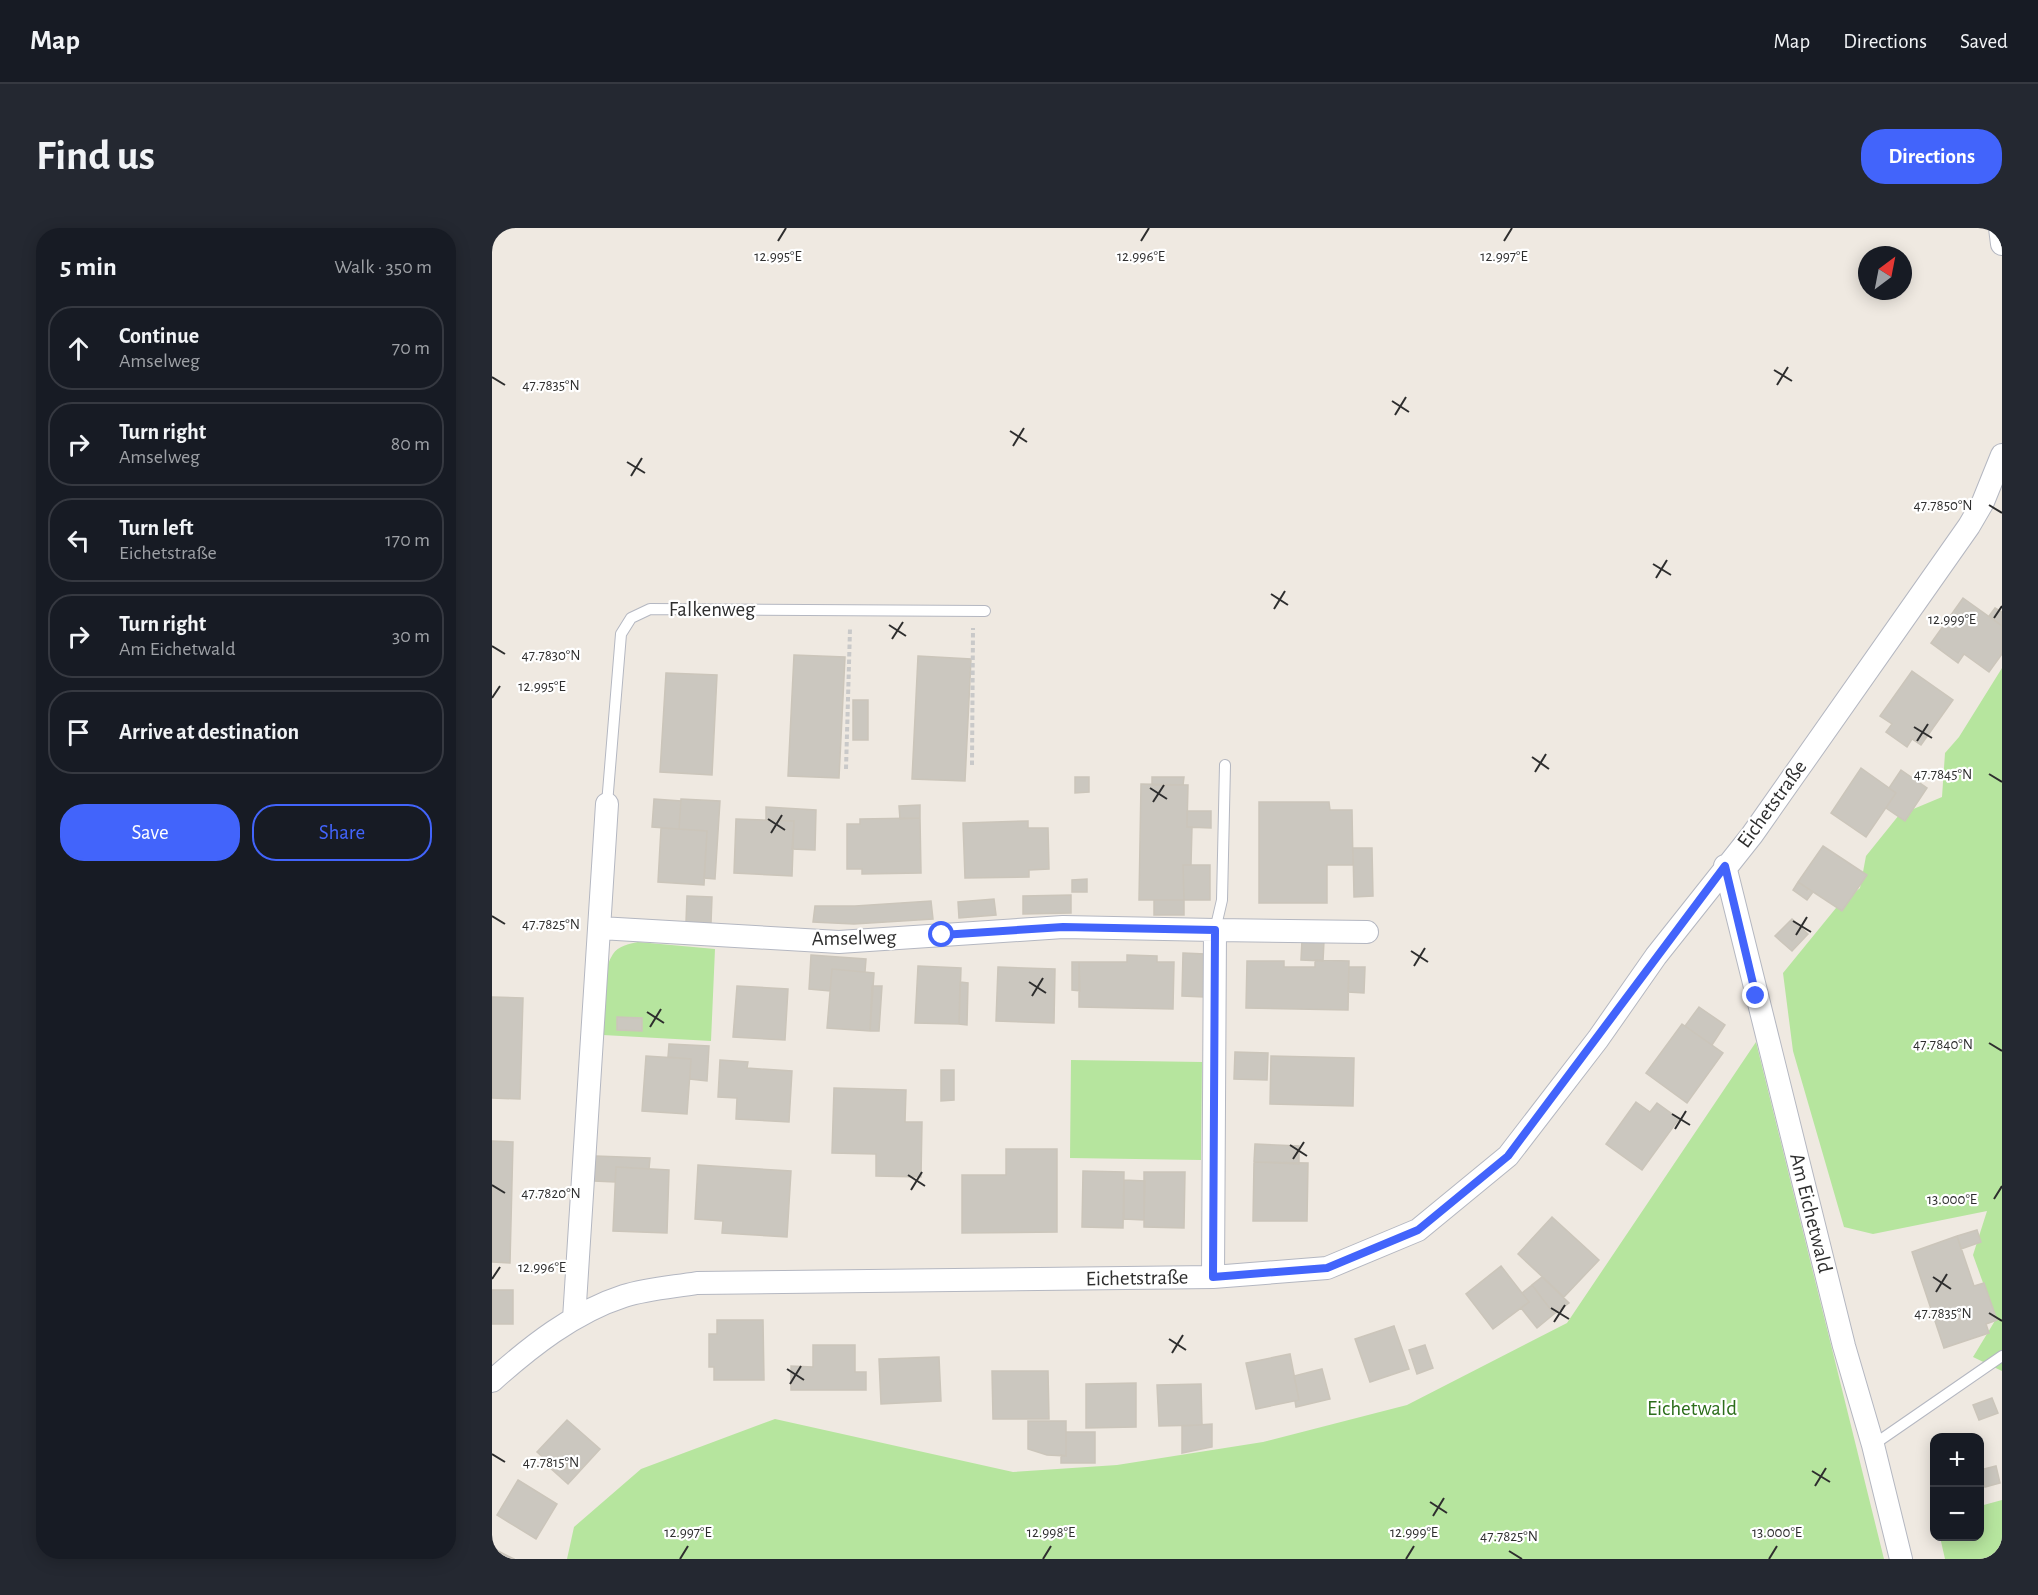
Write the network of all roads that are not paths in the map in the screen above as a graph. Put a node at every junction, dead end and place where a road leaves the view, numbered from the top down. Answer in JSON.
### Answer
{"nodes":[{"id":1,"x":2000,"y":228,"type":"edge"},
{"id":2,"x":2002,"y":244,"type":"edge"},
{"id":3,"x":2002,"y":454,"type":"edge"},
{"id":4,"x":985,"y":610,"type":"dead end"},
{"id":5,"x":1226,"y":765,"type":"dead end"},
{"id":6,"x":607,"y":804,"type":"joint"},
{"id":7,"x":1725,"y":866,"type":"junction"},
{"id":8,"x":600,"y":928,"type":"junction"},
{"id":9,"x":1215,"y":930,"type":"junction"},
{"id":10,"x":1367,"y":932,"type":"dead end"},
{"id":11,"x":1213,"y":1277,"type":"junction"},
{"id":12,"x":574,"y":1319,"type":"junction"},
{"id":13,"x":2002,"y":1356,"type":"edge"},
{"id":14,"x":492,"y":1381,"type":"edge"},
{"id":15,"x":1873,"y":1445,"type":"junction"},
{"id":16,"x":1901,"y":1559,"type":"edge"}],
"edges":[{"from":1,"to":2,"type":"street"},
{"from":3,"to":7,"type":"street","name":"Eichetstraße"},
{"from":4,"to":6,"type":"lane","name":"Falkenweg"},
{"from":5,"to":9,"type":"lane"},
{"from":6,"to":8,"type":"street"},
{"from":7,"to":11,"type":"street","name":"Eichetstraße"},
{"from":7,"to":15,"type":"street","name":"Am Eichetwald"},
{"from":8,"to":9,"type":"street","name":"Amselweg"},
{"from":8,"to":12,"type":"street"},
{"from":9,"to":10,"type":"street","name":"Amselweg"},
{"from":9,"to":11,"type":"street"},
{"from":11,"to":12,"type":"street","name":"Eichetstraße"},
{"from":12,"to":14,"type":"street","name":"Eichetstraße"},
{"from":13,"to":15,"type":"lane"},
{"from":15,"to":16,"type":"street","name":"Am Eichetwald"}]}
